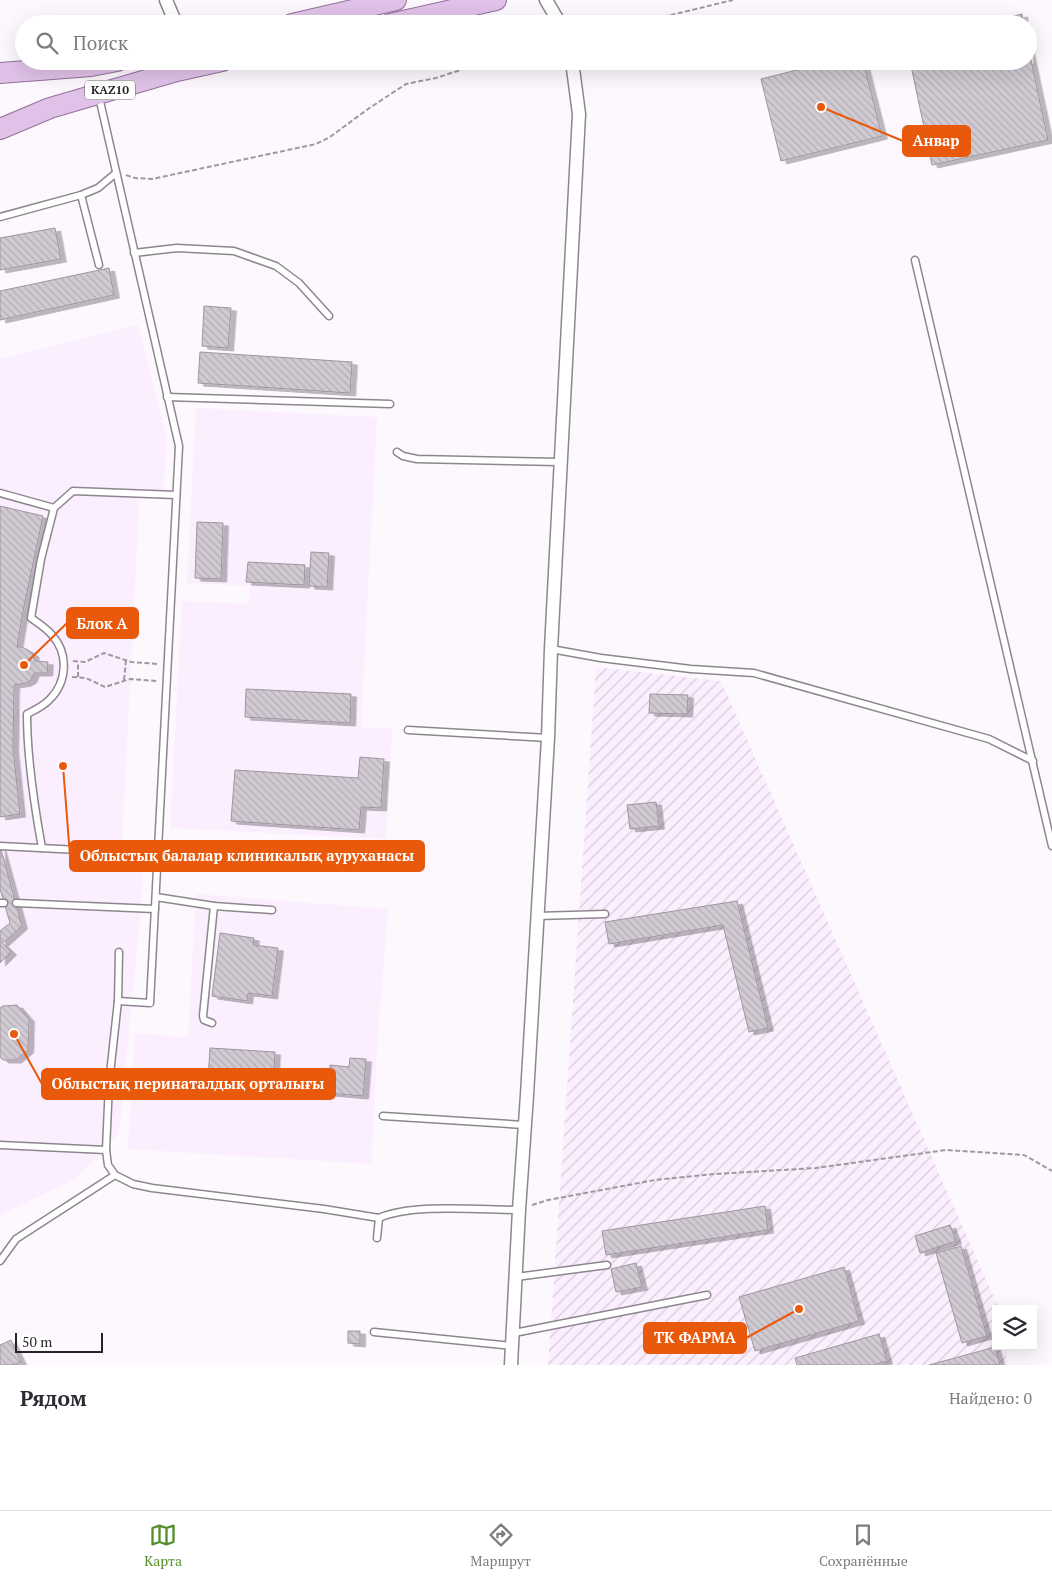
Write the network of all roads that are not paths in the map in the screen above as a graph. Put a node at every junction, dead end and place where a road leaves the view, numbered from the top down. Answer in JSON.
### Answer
{"nodes":[{"id":1,"x":166,"y":0,"type":"edge"},
{"id":2,"x":396,"y":0,"type":"edge"},
{"id":3,"x":496,"y":0,"type":"edge"},
{"id":4,"x":546,"y":0,"type":"edge"},
{"id":5,"x":172,"y":15,"type":"edge"},
{"id":6,"x":331,"y":15,"type":"edge"},
{"id":7,"x":430,"y":15,"type":"edge"},
{"id":8,"x":555,"y":15,"type":"edge"},
{"id":9,"x":39,"y":70,"type":"edge"},
{"id":10,"x":185,"y":70,"type":"edge"},
{"id":11,"x":573,"y":70,"type":"edge"},
{"id":12,"x":0,"y":73,"type":"edge"},
{"id":13,"x":98,"y":94,"type":"junction"},
{"id":14,"x":0,"y":129,"type":"edge"},
{"id":15,"x":116,"y":173,"type":"junction"},
{"id":16,"x":81,"y":195,"type":"junction"},
{"id":17,"x":0,"y":216,"type":"edge"},
{"id":18,"x":134,"y":253,"type":"junction"},
{"id":19,"x":915,"y":260,"type":"dead end"},
{"id":20,"x":99,"y":265,"type":"dead end"},
{"id":21,"x":329,"y":316,"type":"dead end"},
{"id":22,"x":167,"y":398,"type":"junction"},
{"id":23,"x":390,"y":404,"type":"dead end"},
{"id":24,"x":397,"y":452,"type":"dead end"},
{"id":25,"x":560,"y":462,"type":"junction"},
{"id":26,"x":0,"y":493,"type":"edge"},
{"id":27,"x":176,"y":495,"type":"junction"},
{"id":28,"x":54,"y":508,"type":"junction"},
{"id":29,"x":551,"y":649,"type":"junction"},
{"id":30,"x":408,"y":730,"type":"dead end"},
{"id":31,"x":548,"y":738,"type":"junction"},
{"id":32,"x":1033,"y":761,"type":"junction"},
{"id":33,"x":0,"y":846,"type":"edge"},
{"id":34,"x":1052,"y":846,"type":"edge"},
{"id":35,"x":42,"y":848,"type":"junction"},
{"id":36,"x":158,"y":854,"type":"junction"},
{"id":37,"x":156,"y":897,"type":"junction"},
{"id":38,"x":16,"y":903,"type":"dead end"},
{"id":39,"x":214,"y":906,"type":"junction"},
{"id":40,"x":155,"y":909,"type":"junction"},
{"id":41,"x":272,"y":910,"type":"dead end"},
{"id":42,"x":605,"y":914,"type":"dead end"},
{"id":43,"x":538,"y":916,"type":"junction"},
{"id":44,"x":119,"y":952,"type":"dead end"},
{"id":45,"x":118,"y":1001,"type":"junction"},
{"id":46,"x":212,"y":1024,"type":"dead end"},
{"id":47,"x":383,"y":1116,"type":"dead end"},
{"id":48,"x":524,"y":1125,"type":"junction"},
{"id":49,"x":0,"y":1145,"type":"edge"},
{"id":50,"x":106,"y":1150,"type":"junction"},
{"id":51,"x":115,"y":1175,"type":"junction"},
{"id":52,"x":518,"y":1210,"type":"junction"},
{"id":53,"x":379,"y":1218,"type":"junction"},
{"id":54,"x":377,"y":1238,"type":"dead end"},
{"id":55,"x":0,"y":1261,"type":"edge"},
{"id":56,"x":607,"y":1265,"type":"dead end"},
{"id":57,"x":516,"y":1277,"type":"junction"},
{"id":58,"x":707,"y":1296,"type":"dead end"},
{"id":59,"x":374,"y":1332,"type":"dead end"},
{"id":60,"x":513,"y":1339,"type":"junction"},
{"id":61,"x":511,"y":1365,"type":"edge"}],
"edges":[{"from":1,"to":5,"type":"street"},
{"from":2,"to":6,"type":"main road"},
{"from":3,"to":7,"type":"main road"},
{"from":4,"to":8,"type":"street"},
{"from":9,"to":12,"type":"main road","number":"KAZ10"},
{"from":10,"to":13,"type":"main road","number":"KAZ10"},
{"from":11,"to":25,"type":"street"},
{"from":13,"to":14,"type":"main road","number":"KAZ10"},
{"from":13,"to":15,"type":"lane"},
{"from":15,"to":16,"type":"lane"},
{"from":15,"to":18,"type":"lane"},
{"from":16,"to":17,"type":"lane"},
{"from":16,"to":20,"type":"lane"},
{"from":18,"to":21,"type":"lane"},
{"from":18,"to":22,"type":"lane"},
{"from":19,"to":32,"type":"lane"},
{"from":22,"to":23,"type":"lane"},
{"from":22,"to":27,"type":"lane"},
{"from":24,"to":25,"type":"lane"},
{"from":25,"to":29,"type":"street"},
{"from":26,"to":28,"type":"lane"},
{"from":27,"to":28,"type":"lane"},
{"from":27,"to":36,"type":"lane"},
{"from":28,"to":35,"type":"lane"},
{"from":29,"to":31,"type":"street"},
{"from":29,"to":32,"type":"lane"},
{"from":30,"to":31,"type":"lane"},
{"from":31,"to":43,"type":"street"},
{"from":32,"to":34,"type":"lane"},
{"from":33,"to":35,"type":"lane"},
{"from":35,"to":36,"type":"lane"},
{"from":36,"to":37,"type":"lane"},
{"from":37,"to":39,"type":"lane"},
{"from":37,"to":40,"type":"lane"},
{"from":38,"to":40,"type":"lane"},
{"from":39,"to":41,"type":"lane"},
{"from":39,"to":46,"type":"lane"},
{"from":40,"to":45,"type":"lane"},
{"from":42,"to":43,"type":"lane"},
{"from":43,"to":48,"type":"street"},
{"from":44,"to":45,"type":"lane"},
{"from":45,"to":50,"type":"lane"},
{"from":47,"to":48,"type":"lane"},
{"from":48,"to":52,"type":"street"},
{"from":49,"to":50,"type":"lane"},
{"from":50,"to":51,"type":"lane"},
{"from":51,"to":53,"type":"lane"},
{"from":51,"to":55,"type":"lane"},
{"from":52,"to":53,"type":"lane"},
{"from":52,"to":57,"type":"street"},
{"from":53,"to":54,"type":"lane"},
{"from":56,"to":57,"type":"lane"},
{"from":57,"to":60,"type":"street"},
{"from":58,"to":60,"type":"lane"},
{"from":59,"to":60,"type":"lane"},
{"from":60,"to":61,"type":"street"}]}
